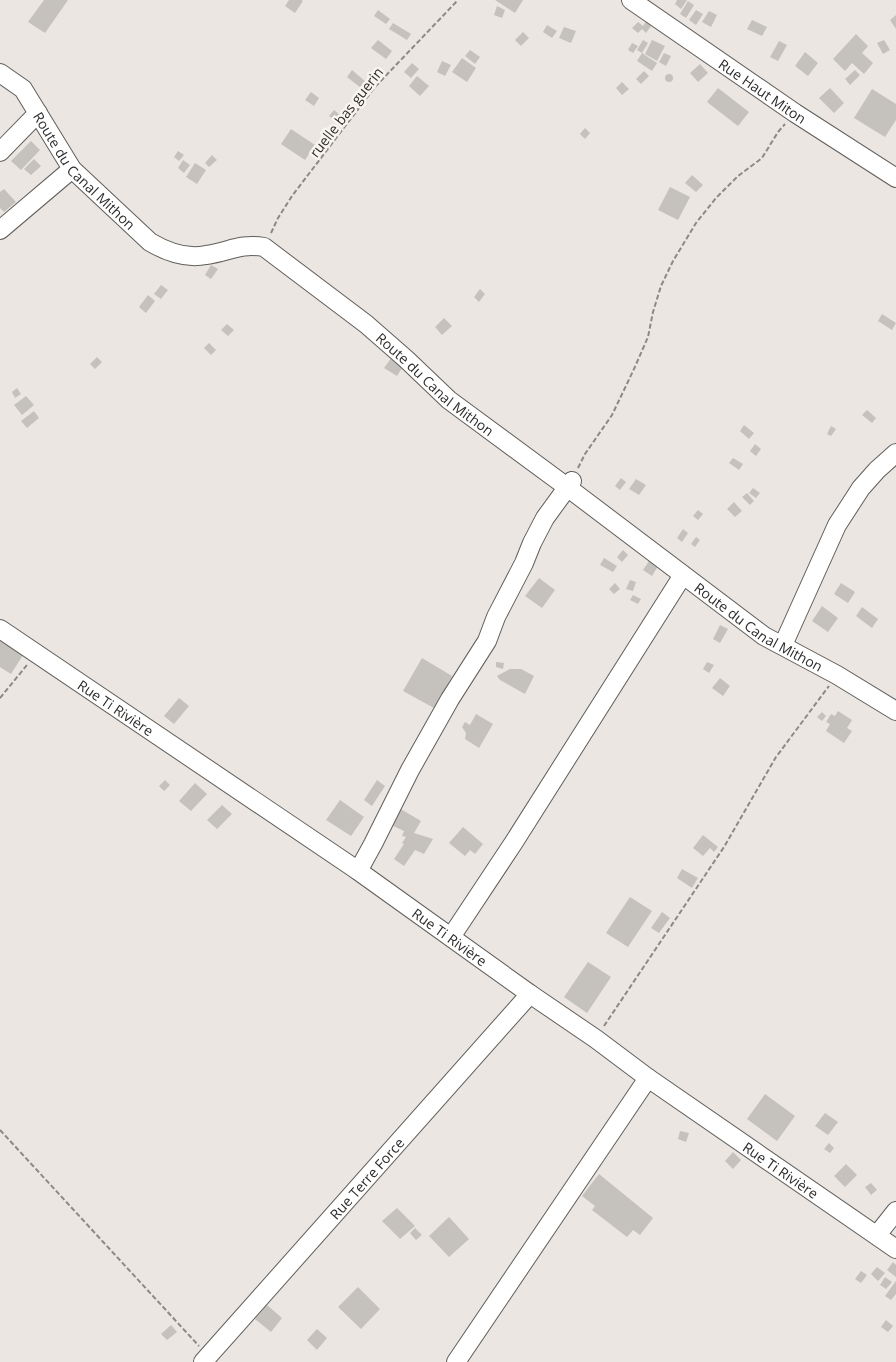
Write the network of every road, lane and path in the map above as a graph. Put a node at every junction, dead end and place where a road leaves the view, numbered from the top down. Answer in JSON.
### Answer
{"nodes":[{"id":1,"x":458,"y":0,"type":"edge"},
{"id":2,"x":631,"y":0,"type":"edge"},
{"id":3,"x":0,"y":74,"type":"edge"},
{"id":4,"x":38,"y":113,"type":"junction"},
{"id":5,"x":794,"y":113,"type":"junction"},
{"id":6,"x":0,"y":152,"type":"edge"},
{"id":7,"x":72,"y":169,"type":"junction"},
{"id":8,"x":896,"y":178,"type":"edge"},
{"id":9,"x":0,"y":230,"type":"edge"},
{"id":10,"x":264,"y":247,"type":"junction"},
{"id":11,"x":896,"y":453,"type":"edge"},
{"id":12,"x":569,"y":484,"type":"junction"},
{"id":13,"x":683,"y":574,"type":"junction"},
{"id":14,"x":0,"y":629,"type":"edge"},
{"id":15,"x":783,"y":645,"type":"junction"},
{"id":16,"x":37,"y":654,"type":"junction"},
{"id":17,"x":837,"y":675,"type":"junction"},
{"id":18,"x":0,"y":698,"type":"edge"},
{"id":19,"x":896,"y":711,"type":"edge"},
{"id":20,"x":357,"y":870,"type":"junction"},
{"id":21,"x":451,"y":937,"type":"junction"},
{"id":22,"x":530,"y":994,"type":"junction"},
{"id":23,"x":596,"y":1038,"type":"junction"},
{"id":24,"x":648,"y":1078,"type":"junction"},
{"id":25,"x":0,"y":1130,"type":"edge"},
{"id":26,"x":896,"y":1211,"type":"edge"},
{"id":27,"x":877,"y":1235,"type":"junction"},
{"id":28,"x":896,"y":1249,"type":"edge"},
{"id":29,"x":206,"y":1359,"type":"edge"},
{"id":30,"x":456,"y":1362,"type":"edge"}],
"edges":[{"from":1,"to":10,"type":"path","name":"ruelle bas guerin"},
{"from":2,"to":5,"type":"street","name":"Rue Haut Miton"},
{"from":3,"to":4,"type":"street","name":"Route du Canal Mithon"},
{"from":4,"to":6,"type":"street"},
{"from":4,"to":7,"type":"street","name":"Route du Canal Mithon"},
{"from":5,"to":8,"type":"street","name":"Rue Haut Miton"},
{"from":5,"to":12,"type":"path"},
{"from":7,"to":9,"type":"street"},
{"from":7,"to":10,"type":"street","name":"Route du Canal Mithon"},
{"from":10,"to":12,"type":"street","name":"Route du Canal Mithon"},
{"from":11,"to":15,"type":"street"},
{"from":12,"to":13,"type":"street","name":"Route du Canal Mithon"},
{"from":12,"to":20,"type":"street"},
{"from":13,"to":15,"type":"street","name":"Route du Canal Mithon"},
{"from":13,"to":21,"type":"street"},
{"from":14,"to":16,"type":"street","name":"Rue Ti Rivière"},
{"from":15,"to":17,"type":"street","name":"Route du Canal Mithon"},
{"from":16,"to":18,"type":"path"},
{"from":16,"to":20,"type":"street","name":"Rue Ti Rivière"},
{"from":17,"to":19,"type":"street","name":"Route du Canal Mithon"},
{"from":17,"to":23,"type":"path"},
{"from":20,"to":21,"type":"street","name":"Rue Ti Rivière"},
{"from":21,"to":22,"type":"street","name":"Rue Ti Rivière"},
{"from":22,"to":23,"type":"street","name":"Rue Ti Rivière"},
{"from":22,"to":29,"type":"street","name":"Rue Terre Force"},
{"from":23,"to":24,"type":"street","name":"Rue Ti Rivière"},
{"from":24,"to":27,"type":"street","name":"Rue Ti Rivière"},
{"from":24,"to":30,"type":"street"},
{"from":25,"to":29,"type":"path"},
{"from":26,"to":27,"type":"street"},
{"from":27,"to":28,"type":"street","name":"Rue Ti Rivière"}]}
